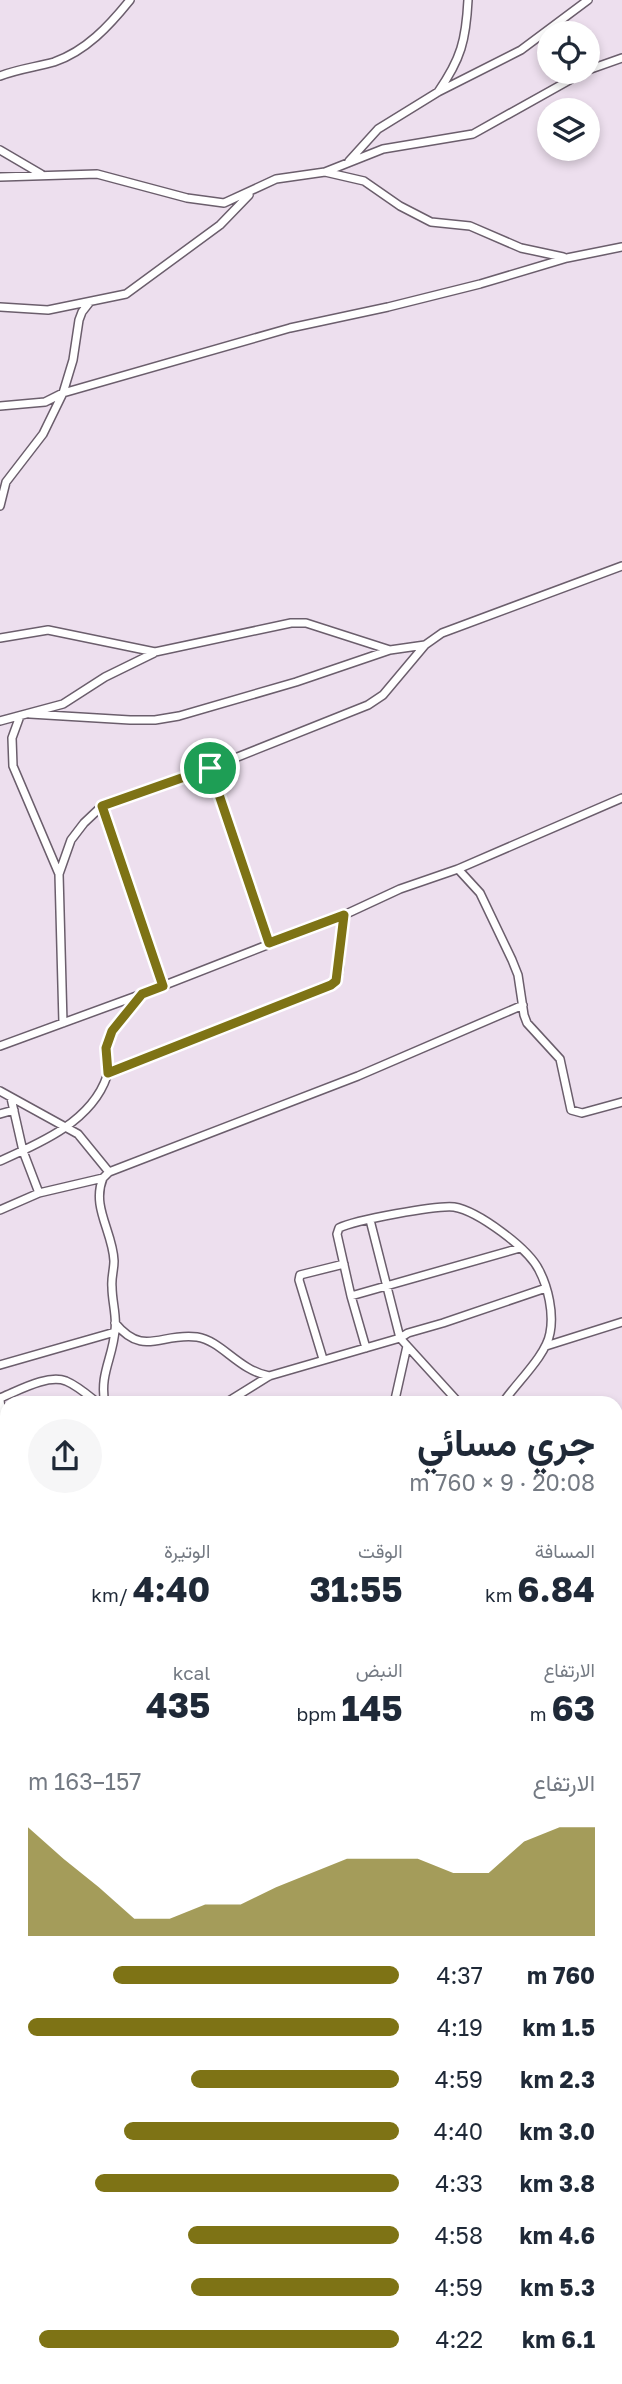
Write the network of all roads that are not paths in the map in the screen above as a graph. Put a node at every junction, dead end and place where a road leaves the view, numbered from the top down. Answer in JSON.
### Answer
{"nodes":[{"id":1,"x":130,"y":0,"type":"edge"},
{"id":2,"x":468,"y":0,"type":"edge"},
{"id":3,"x":588,"y":0,"type":"edge"},
{"id":4,"x":622,"y":58,"type":"edge"},
{"id":5,"x":600,"y":66,"type":"edge"},
{"id":6,"x":0,"y":76,"type":"edge"},
{"id":7,"x":563,"y":84,"type":"edge"},
{"id":8,"x":438,"y":92,"type":"junction"},
{"id":9,"x":0,"y":150,"type":"edge"},
{"id":10,"x":349,"y":161,"type":"junction"},
{"id":11,"x":325,"y":172,"type":"junction"},
{"id":12,"x":42,"y":174,"type":"junction"},
{"id":13,"x":0,"y":177,"type":"edge"},
{"id":14,"x":254,"y":189,"type":"junction"},
{"id":15,"x":622,"y":247,"type":"edge"},
{"id":16,"x":567,"y":258,"type":"junction"},
{"id":17,"x":90,"y":303,"type":"junction"},
{"id":18,"x":0,"y":307,"type":"edge"},
{"id":19,"x":62,"y":393,"type":"junction"},
{"id":20,"x":0,"y":406,"type":"edge"},
{"id":21,"x":0,"y":506,"type":"edge"},
{"id":22,"x":622,"y":566,"type":"edge"},
{"id":23,"x":0,"y":638,"type":"edge"},
{"id":24,"x":425,"y":645,"type":"junction"},
{"id":25,"x":390,"y":650,"type":"junction"},
{"id":26,"x":155,"y":652,"type":"junction"},
{"id":27,"x":30,"y":714,"type":"junction"},
{"id":28,"x":20,"y":716,"type":"junction"},
{"id":29,"x":0,"y":721,"type":"edge"},
{"id":30,"x":210,"y":768,"type":"junction"},
{"id":31,"x":622,"y":798,"type":"edge"},
{"id":32,"x":102,"y":806,"type":"junction"},
{"id":33,"x":458,"y":869,"type":"junction"},
{"id":34,"x":59,"y":874,"type":"junction"},
{"id":35,"x":344,"y":915,"type":"junction"},
{"id":36,"x":269,"y":943,"type":"junction"},
{"id":37,"x":163,"y":986,"type":"junction"},
{"id":38,"x":142,"y":994,"type":"junction"},
{"id":39,"x":523,"y":1005,"type":"junction"},
{"id":40,"x":62,"y":1023,"type":"junction"},
{"id":41,"x":0,"y":1046,"type":"edge"},
{"id":42,"x":108,"y":1073,"type":"junction"},
{"id":43,"x":0,"y":1091,"type":"edge"},
{"id":44,"x":11,"y":1098,"type":"junction"},
{"id":45,"x":622,"y":1102,"type":"edge"},
{"id":46,"x":14,"y":1110,"type":"junction"},
{"id":47,"x":0,"y":1114,"type":"edge"},
{"id":48,"x":65,"y":1127,"type":"junction"},
{"id":49,"x":23,"y":1151,"type":"junction"},
{"id":50,"x":0,"y":1161,"type":"edge"},
{"id":51,"x":106,"y":1175,"type":"junction"},
{"id":52,"x":39,"y":1193,"type":"junction"},
{"id":53,"x":0,"y":1210,"type":"edge"},
{"id":54,"x":370,"y":1220,"type":"junction"},
{"id":55,"x":520,"y":1248,"type":"junction"},
{"id":56,"x":344,"y":1264,"type":"junction"},
{"id":57,"x":387,"y":1286,"type":"junction"},
{"id":58,"x":546,"y":1288,"type":"junction"},
{"id":59,"x":351,"y":1296,"type":"junction"},
{"id":60,"x":622,"y":1322,"type":"edge"},
{"id":61,"x":115,"y":1323,"type":"junction"},
{"id":62,"x":115,"y":1332,"type":"junction"},
{"id":63,"x":400,"y":1338,"type":"junction"},
{"id":64,"x":407,"y":1346,"type":"junction"},
{"id":65,"x":546,"y":1346,"type":"junction"},
{"id":66,"x":366,"y":1348,"type":"junction"},
{"id":67,"x":323,"y":1359,"type":"junction"},
{"id":68,"x":0,"y":1365,"type":"edge"},
{"id":69,"x":269,"y":1376,"type":"junction"},
{"id":70,"x":8,"y":1396,"type":"edge"},
{"id":71,"x":88,"y":1396,"type":"edge"},
{"id":72,"x":104,"y":1396,"type":"edge"},
{"id":73,"x":236,"y":1396,"type":"edge"},
{"id":74,"x":395,"y":1396,"type":"edge"},
{"id":75,"x":453,"y":1396,"type":"edge"},
{"id":76,"x":508,"y":1396,"type":"edge"}],
"edges":[{"from":1,"to":6,"type":"street"},
{"from":2,"to":8,"type":"street"},
{"from":3,"to":8,"type":"street"},
{"from":4,"to":5,"type":"street"},
{"from":7,"to":10,"type":"street"},
{"from":8,"to":10,"type":"street"},
{"from":9,"to":12,"type":"street"},
{"from":10,"to":11,"type":"street"},
{"from":11,"to":14,"type":"street"},
{"from":11,"to":16,"type":"street"},
{"from":12,"to":13,"type":"street"},
{"from":12,"to":14,"type":"street"},
{"from":14,"to":17,"type":"street"},
{"from":15,"to":16,"type":"street"},
{"from":16,"to":19,"type":"street"},
{"from":17,"to":18,"type":"street"},
{"from":17,"to":19,"type":"street"},
{"from":19,"to":20,"type":"street"},
{"from":19,"to":21,"type":"street"},
{"from":22,"to":24,"type":"street"},
{"from":23,"to":26,"type":"street"},
{"from":24,"to":25,"type":"street"},
{"from":24,"to":30,"type":"street"},
{"from":25,"to":26,"type":"street"},
{"from":25,"to":27,"type":"street"},
{"from":26,"to":27,"type":"street"},
{"from":27,"to":28,"type":"street"},
{"from":28,"to":29,"type":"street"},
{"from":28,"to":34,"type":"street"},
{"from":30,"to":32,"type":"street"},
{"from":30,"to":36,"type":"street"},
{"from":31,"to":33,"type":"street"},
{"from":32,"to":34,"type":"street"},
{"from":32,"to":37,"type":"street"},
{"from":33,"to":35,"type":"street"},
{"from":33,"to":39,"type":"street"},
{"from":34,"to":40,"type":"street"},
{"from":35,"to":36,"type":"street"},
{"from":35,"to":42,"type":"street"},
{"from":36,"to":37,"type":"street"},
{"from":37,"to":38,"type":"street"},
{"from":38,"to":40,"type":"street"},
{"from":38,"to":42,"type":"street"},
{"from":39,"to":45,"type":"street"},
{"from":39,"to":51,"type":"street"},
{"from":40,"to":41,"type":"street"},
{"from":42,"to":48,"type":"street"},
{"from":43,"to":44,"type":"street"},
{"from":44,"to":46,"type":"street"},
{"from":44,"to":48,"type":"street"},
{"from":46,"to":47,"type":"street"},
{"from":46,"to":49,"type":"street"},
{"from":48,"to":49,"type":"street"},
{"from":48,"to":51,"type":"street"},
{"from":49,"to":50,"type":"street"},
{"from":49,"to":52,"type":"street"},
{"from":51,"to":52,"type":"street"},
{"from":51,"to":61,"type":"street"},
{"from":52,"to":53,"type":"street"},
{"from":54,"to":55,"type":"street"},
{"from":54,"to":56,"type":"street"},
{"from":54,"to":57,"type":"street"},
{"from":55,"to":57,"type":"street"},
{"from":55,"to":58,"type":"street"},
{"from":56,"to":59,"type":"street"},
{"from":56,"to":67,"type":"street"},
{"from":57,"to":59,"type":"street"},
{"from":57,"to":63,"type":"street"},
{"from":58,"to":63,"type":"street"},
{"from":58,"to":65,"type":"street"},
{"from":59,"to":66,"type":"street"},
{"from":60,"to":65,"type":"street"},
{"from":61,"to":62,"type":"street"},
{"from":61,"to":69,"type":"street"},
{"from":62,"to":68,"type":"street"},
{"from":62,"to":72,"type":"street"},
{"from":63,"to":64,"type":"street"},
{"from":63,"to":66,"type":"street"},
{"from":64,"to":74,"type":"street"},
{"from":64,"to":75,"type":"street"},
{"from":65,"to":76,"type":"street"},
{"from":66,"to":67,"type":"street"},
{"from":67,"to":69,"type":"street"},
{"from":69,"to":73,"type":"street"},
{"from":70,"to":71,"type":"street"}]}
